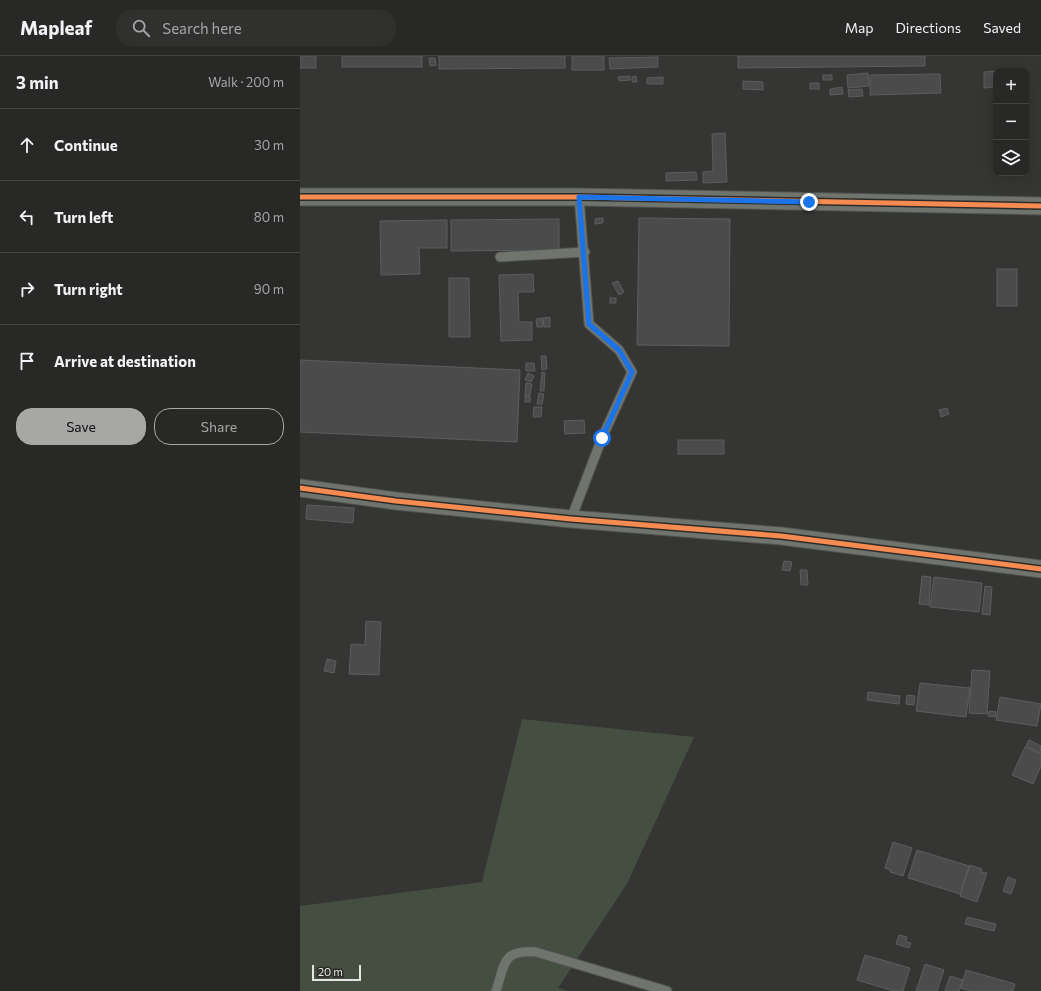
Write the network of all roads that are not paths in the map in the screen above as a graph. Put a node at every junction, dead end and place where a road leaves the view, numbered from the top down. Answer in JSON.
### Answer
{"nodes":[{"id":1,"x":300,"y":197,"type":"edge"},
{"id":2,"x":579,"y":197,"type":"junction"},
{"id":3,"x":1041,"y":206,"type":"edge"},
{"id":4,"x":585,"y":252,"type":"junction"},
{"id":5,"x":500,"y":256,"type":"dead end"},
{"id":6,"x":300,"y":488,"type":"edge"},
{"id":7,"x":571,"y":519,"type":"junction"},
{"id":8,"x":1041,"y":569,"type":"edge"},
{"id":9,"x":496,"y":991,"type":"edge"},
{"id":10,"x":667,"y":991,"type":"edge"}],
"edges":[{"from":1,"to":2,"type":"street"},
{"from":2,"to":3,"type":"street"},
{"from":2,"to":4,"type":"lane"},
{"from":4,"to":5,"type":"lane"},
{"from":4,"to":7,"type":"lane"},
{"from":6,"to":7,"type":"street"},
{"from":7,"to":8,"type":"street"},
{"from":9,"to":10,"type":"lane"}]}
